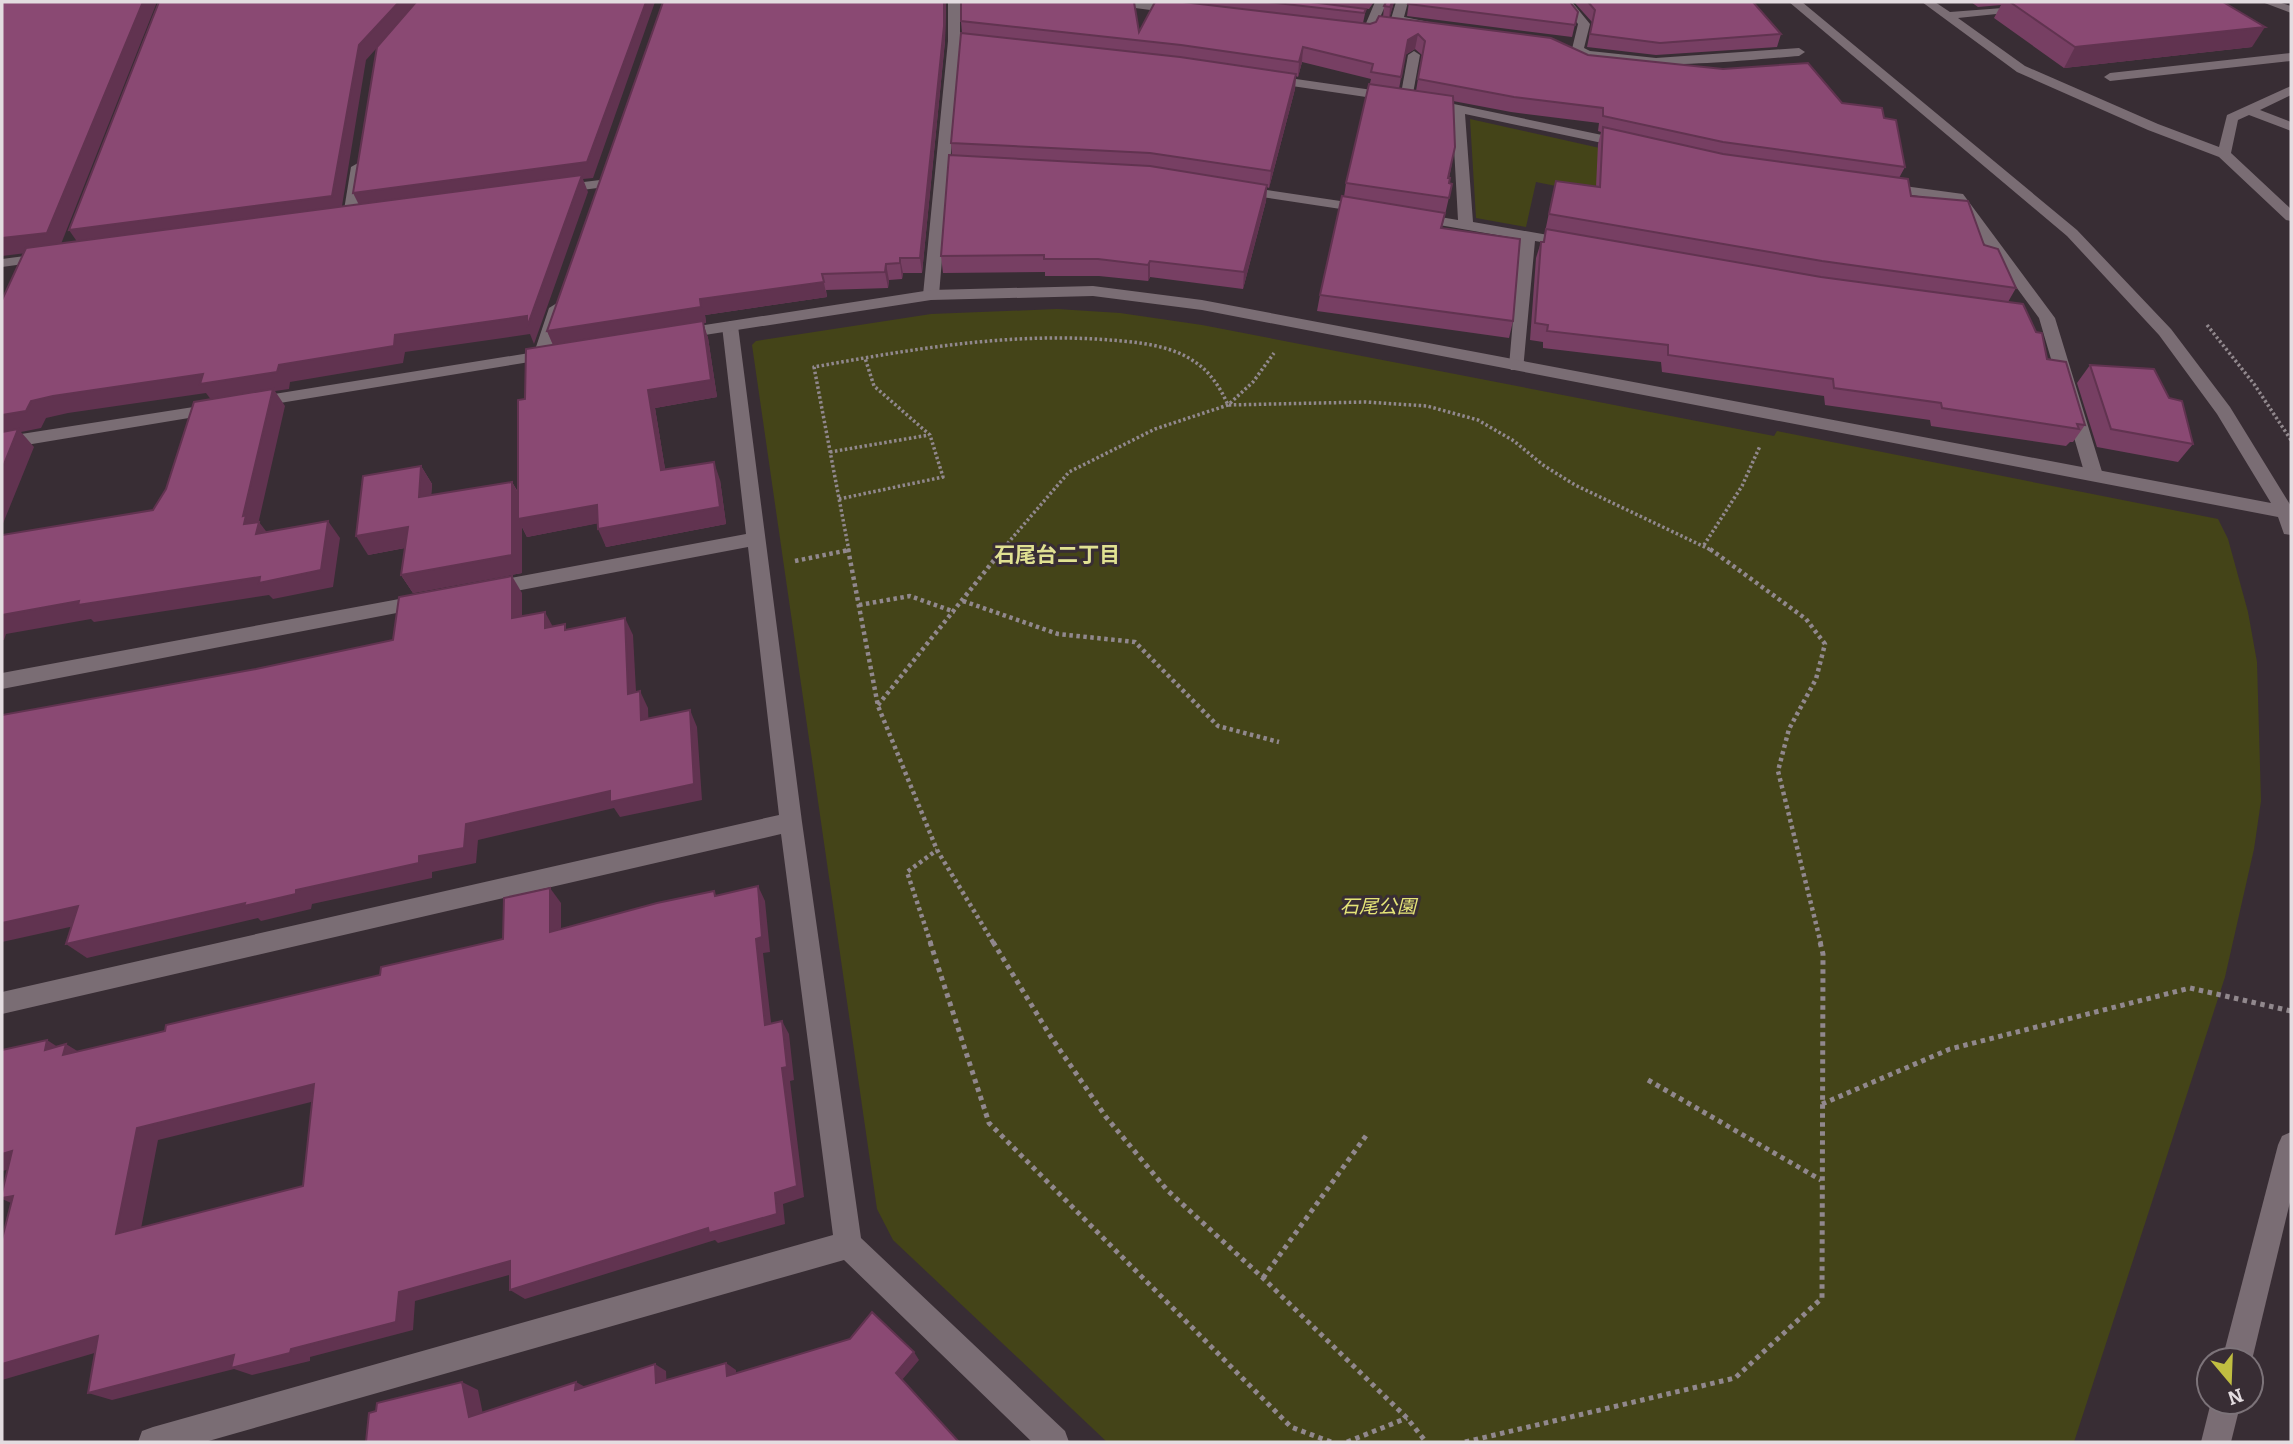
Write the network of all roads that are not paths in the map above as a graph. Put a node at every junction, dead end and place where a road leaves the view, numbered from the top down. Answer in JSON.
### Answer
{"nodes":[{"id":1,"x":954,"y":2,"type":"edge"},
{"id":2,"x":1116,"y":2,"type":"edge"},
{"id":3,"x":1381,"y":2,"type":"edge"},
{"id":4,"x":1402,"y":2,"type":"edge"},
{"id":5,"x":1566,"y":2,"type":"edge"},
{"id":6,"x":1795,"y":2,"type":"edge"},
{"id":7,"x":1928,"y":2,"type":"edge"},
{"id":8,"x":2268,"y":2,"type":"edge"},
{"id":9,"x":2039,"y":7,"type":"edge"},
{"id":10,"x":2291,"y":10,"type":"edge"},
{"id":11,"x":1196,"y":12,"type":"edge"},
{"id":12,"x":1948,"y":16,"type":"junction"},
{"id":13,"x":1370,"y":18,"type":"junction"},
{"id":14,"x":1342,"y":29,"type":"edge"},
{"id":15,"x":954,"y":41,"type":"junction"},
{"id":16,"x":1569,"y":46,"type":"junction"},
{"id":17,"x":1007,"y":47,"type":"edge"},
{"id":18,"x":1798,"y":52,"type":"dead end"},
{"id":19,"x":1414,"y":55,"type":"edge"},
{"id":20,"x":2291,"y":57,"type":"edge"},
{"id":21,"x":1691,"y":74,"type":"edge"},
{"id":22,"x":2110,"y":77,"type":"dead end"},
{"id":23,"x":1260,"y":78,"type":"edge"},
{"id":24,"x":2291,"y":90,"type":"edge"},
{"id":25,"x":1406,"y":99,"type":"junction"},
{"id":26,"x":1458,"y":107,"type":"junction"},
{"id":27,"x":2249,"y":110,"type":"junction"},
{"id":28,"x":2291,"y":127,"type":"edge"},
{"id":29,"x":1636,"y":146,"type":"edge"},
{"id":30,"x":360,"y":151,"type":"edge"},
{"id":31,"x":2224,"y":154,"type":"junction"},
{"id":32,"x":600,"y":184,"type":"edge"},
{"id":33,"x":1864,"y":184,"type":"edge"},
{"id":34,"x":1219,"y":186,"type":"edge"},
{"id":35,"x":544,"y":191,"type":"edge"},
{"id":36,"x":350,"y":216,"type":"edge"},
{"id":37,"x":2291,"y":217,"type":"edge"},
{"id":38,"x":1466,"y":225,"type":"junction"},
{"id":39,"x":1528,"y":236,"type":"junction"},
{"id":40,"x":1583,"y":246,"type":"edge"},
{"id":41,"x":67,"y":254,"type":"edge"},
{"id":42,"x":2,"y":263,"type":"edge"},
{"id":43,"x":564,"y":289,"type":"edge"},
{"id":44,"x":931,"y":295,"type":"junction"},
{"id":45,"x":2019,"y":314,"type":"edge"},
{"id":46,"x":2047,"y":318,"type":"junction"},
{"id":47,"x":730,"y":326,"type":"junction"},
{"id":48,"x":663,"y":337,"type":"edge"},
{"id":49,"x":568,"y":351,"type":"edge"},
{"id":50,"x":541,"y":355,"type":"junction"},
{"id":51,"x":1517,"y":366,"type":"junction"},
{"id":52,"x":2,"y":443,"type":"edge"},
{"id":53,"x":2094,"y":475,"type":"junction"},
{"id":54,"x":2289,"y":512,"type":"edge"},
{"id":55,"x":2291,"y":529,"type":"edge"},
{"id":56,"x":756,"y":539,"type":"junction"},
{"id":57,"x":468,"y":593,"type":"edge"},
{"id":58,"x":441,"y":598,"type":"edge"},
{"id":59,"x":2,"y":681,"type":"edge"},
{"id":60,"x":791,"y":822,"type":"junction"},
{"id":61,"x":2,"y":1003,"type":"edge"},
{"id":62,"x":2291,"y":1145,"type":"edge"},
{"id":63,"x":848,"y":1245,"type":"junction"},
{"id":64,"x":2241,"y":1346,"type":"edge"},
{"id":65,"x":2222,"y":1416,"type":"edge"},
{"id":66,"x":161,"y":1441,"type":"edge"},
{"id":67,"x":1054,"y":1442,"type":"edge"},
{"id":68,"x":2216,"y":1442,"type":"edge"}],
"edges":[{"from":1,"to":15,"type":"street"},
{"from":2,"to":11,"type":"street"},
{"from":3,"to":13,"type":"street"},
{"from":4,"to":13,"type":"street"},
{"from":5,"to":16,"type":"street"},
{"from":6,"to":54,"type":"street"},
{"from":7,"to":12,"type":"street"},
{"from":8,"to":10,"type":"street"},
{"from":9,"to":12,"type":"street"},
{"from":12,"to":31,"type":"street"},
{"from":13,"to":14,"type":"street"},
{"from":15,"to":17,"type":"street"},
{"from":15,"to":44,"type":"street"},
{"from":16,"to":18,"type":"street"},
{"from":16,"to":21,"type":"street"},
{"from":19,"to":25,"type":"street"},
{"from":20,"to":22,"type":"street"},
{"from":23,"to":25,"type":"street"},
{"from":24,"to":27,"type":"street"},
{"from":25,"to":26,"type":"street"},
{"from":26,"to":29,"type":"street"},
{"from":26,"to":38,"type":"street"},
{"from":27,"to":28,"type":"street"},
{"from":27,"to":31,"type":"street"},
{"from":30,"to":36,"type":"street"},
{"from":31,"to":37,"type":"street"},
{"from":32,"to":35,"type":"street"},
{"from":33,"to":46,"type":"street"},
{"from":34,"to":38,"type":"street"},
{"from":38,"to":39,"type":"street"},
{"from":39,"to":40,"type":"street"},
{"from":39,"to":51,"type":"street"},
{"from":41,"to":42,"type":"street"},
{"from":43,"to":50,"type":"street"},
{"from":44,"to":47,"type":"street"},
{"from":44,"to":51,"type":"street"},
{"from":45,"to":46,"type":"street"},
{"from":46,"to":53,"type":"street"},
{"from":47,"to":48,"type":"street"},
{"from":47,"to":56,"type":"street"},
{"from":49,"to":50,"type":"street"},
{"from":50,"to":52,"type":"street"},
{"from":51,"to":53,"type":"street"},
{"from":53,"to":54,"type":"street"},
{"from":54,"to":55,"type":"street"},
{"from":56,"to":57,"type":"street"},
{"from":56,"to":60,"type":"street"},
{"from":58,"to":59,"type":"street"},
{"from":60,"to":61,"type":"street"},
{"from":60,"to":63,"type":"street"},
{"from":62,"to":64,"type":"street"},
{"from":63,"to":66,"type":"street"},
{"from":63,"to":67,"type":"street"},
{"from":65,"to":68,"type":"street"}]}
